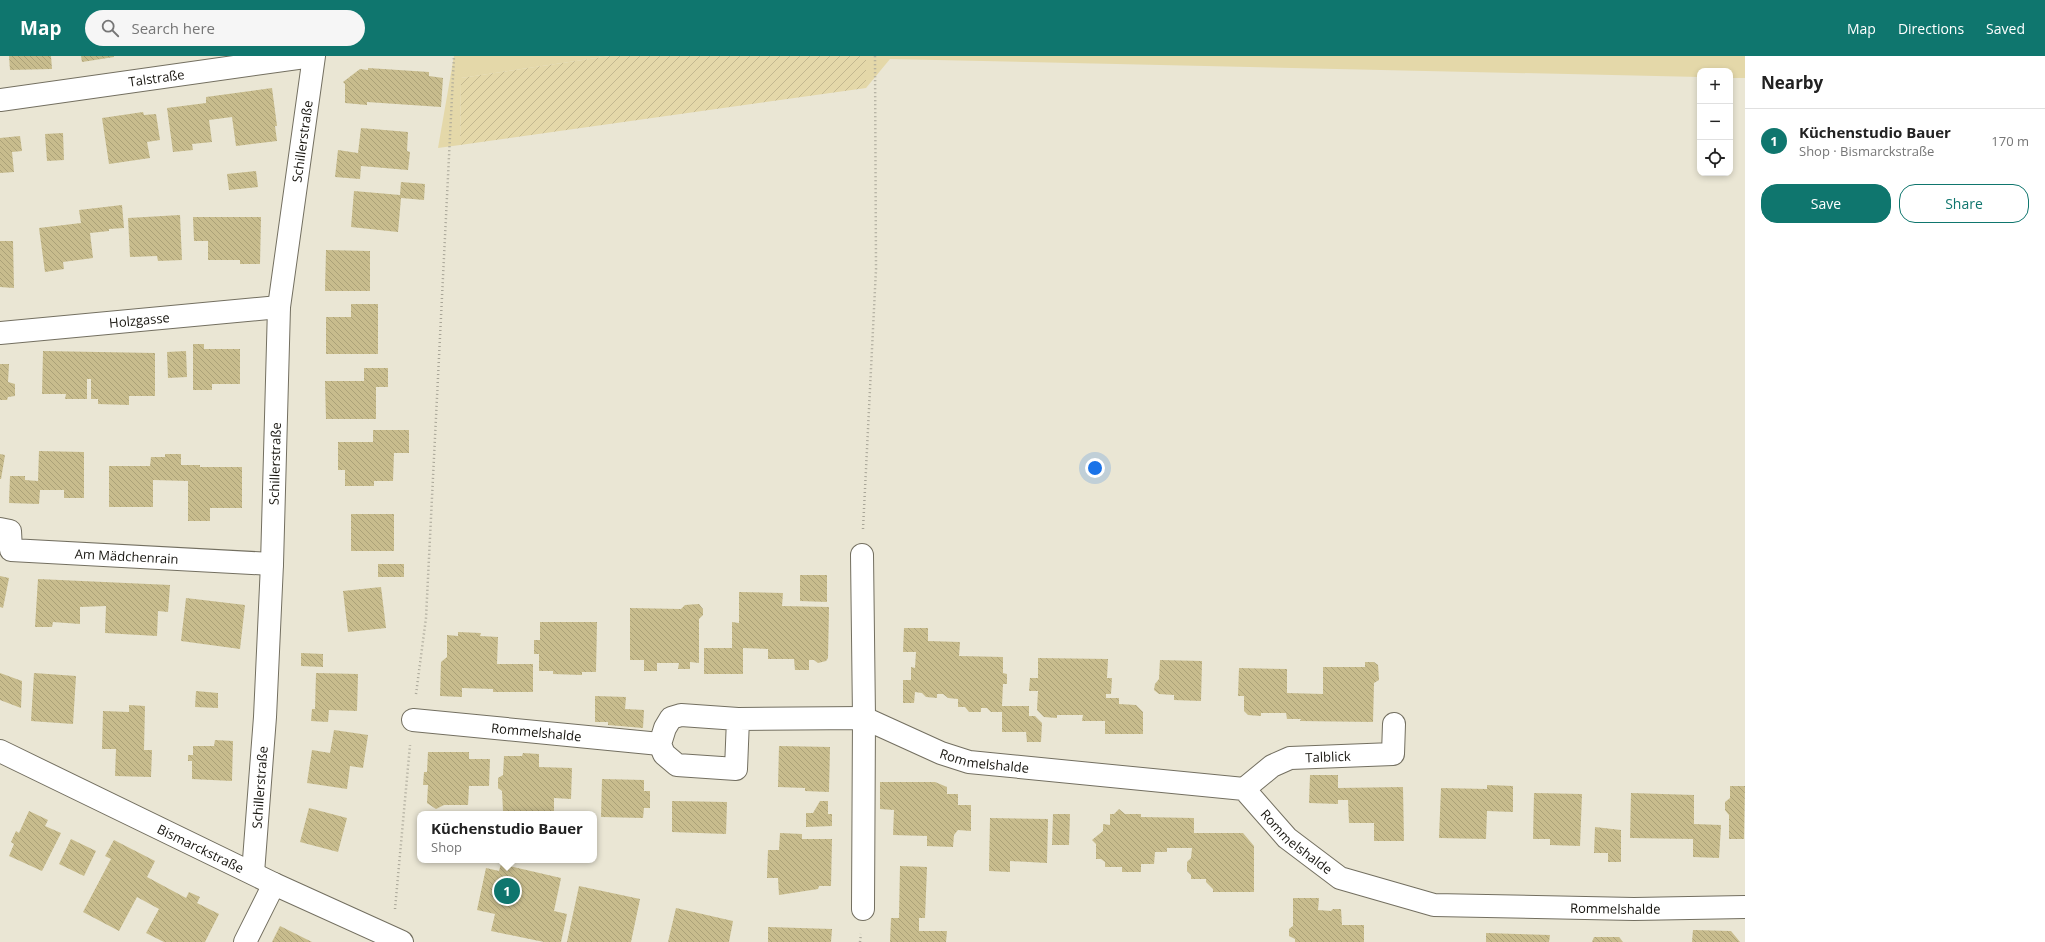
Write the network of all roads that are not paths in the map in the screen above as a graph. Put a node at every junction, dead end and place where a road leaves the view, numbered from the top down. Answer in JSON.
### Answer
{"nodes":[{"id":1,"x":313,"y":56,"type":"edge"},
{"id":2,"x":0,"y":100,"type":"edge"},
{"id":3,"x":279,"y":307,"type":"junction"},
{"id":4,"x":0,"y":333,"type":"edge"},
{"id":5,"x":0,"y":529,"type":"edge"},
{"id":6,"x":862,"y":555,"type":"road end"},
{"id":7,"x":272,"y":564,"type":"junction"},
{"id":8,"x":864,"y":718,"type":"junction"},
{"id":9,"x":738,"y":719,"type":"junction"},
{"id":10,"x":413,"y":720,"type":"road end"},
{"id":11,"x":1394,"y":724,"type":"dead end"},
{"id":12,"x":660,"y":744,"type":"junction"},
{"id":13,"x":0,"y":751,"type":"edge"},
{"id":14,"x":1244,"y":789,"type":"junction"},
{"id":15,"x":253,"y":873,"type":"junction"},
{"id":16,"x":274,"y":884,"type":"junction"},
{"id":17,"x":1745,"y":907,"type":"edge"},
{"id":18,"x":863,"y":909,"type":"dead end"},
{"id":19,"x":394,"y":939,"type":"edge"},
{"id":20,"x":245,"y":942,"type":"edge"}],
"edges":[{"from":1,"to":2,"type":"street","name":"Talstraße"},
{"from":1,"to":3,"type":"street","name":"Schillerstraße"},
{"from":3,"to":4,"type":"street","name":"Holzgasse"},
{"from":3,"to":7,"type":"street","name":"Schillerstraße"},
{"from":5,"to":7,"type":"street","name":"Am Mädchenrain"},
{"from":6,"to":8,"type":"street"},
{"from":7,"to":15,"type":"street","name":"Schillerstraße"},
{"from":8,"to":9,"type":"street","name":"Rommelshalde"},
{"from":8,"to":14,"type":"street","name":"Rommelshalde"},
{"from":8,"to":18,"type":"street"},
{"from":9,"to":12,"type":"street","name":"Rommelshalde"},
{"from":9,"to":12,"type":"street"},
{"from":10,"to":12,"type":"street","name":"Rommelshalde"},
{"from":11,"to":14,"type":"street","name":"Talblick"},
{"from":13,"to":15,"type":"street","name":"Bismarckstraße"},
{"from":14,"to":17,"type":"street","name":"Rommelshalde"},
{"from":15,"to":16,"type":"street","name":"Bismarckstraße"},
{"from":16,"to":19,"type":"street","name":"Bismarckstraße"},
{"from":16,"to":20,"type":"street"}]}
